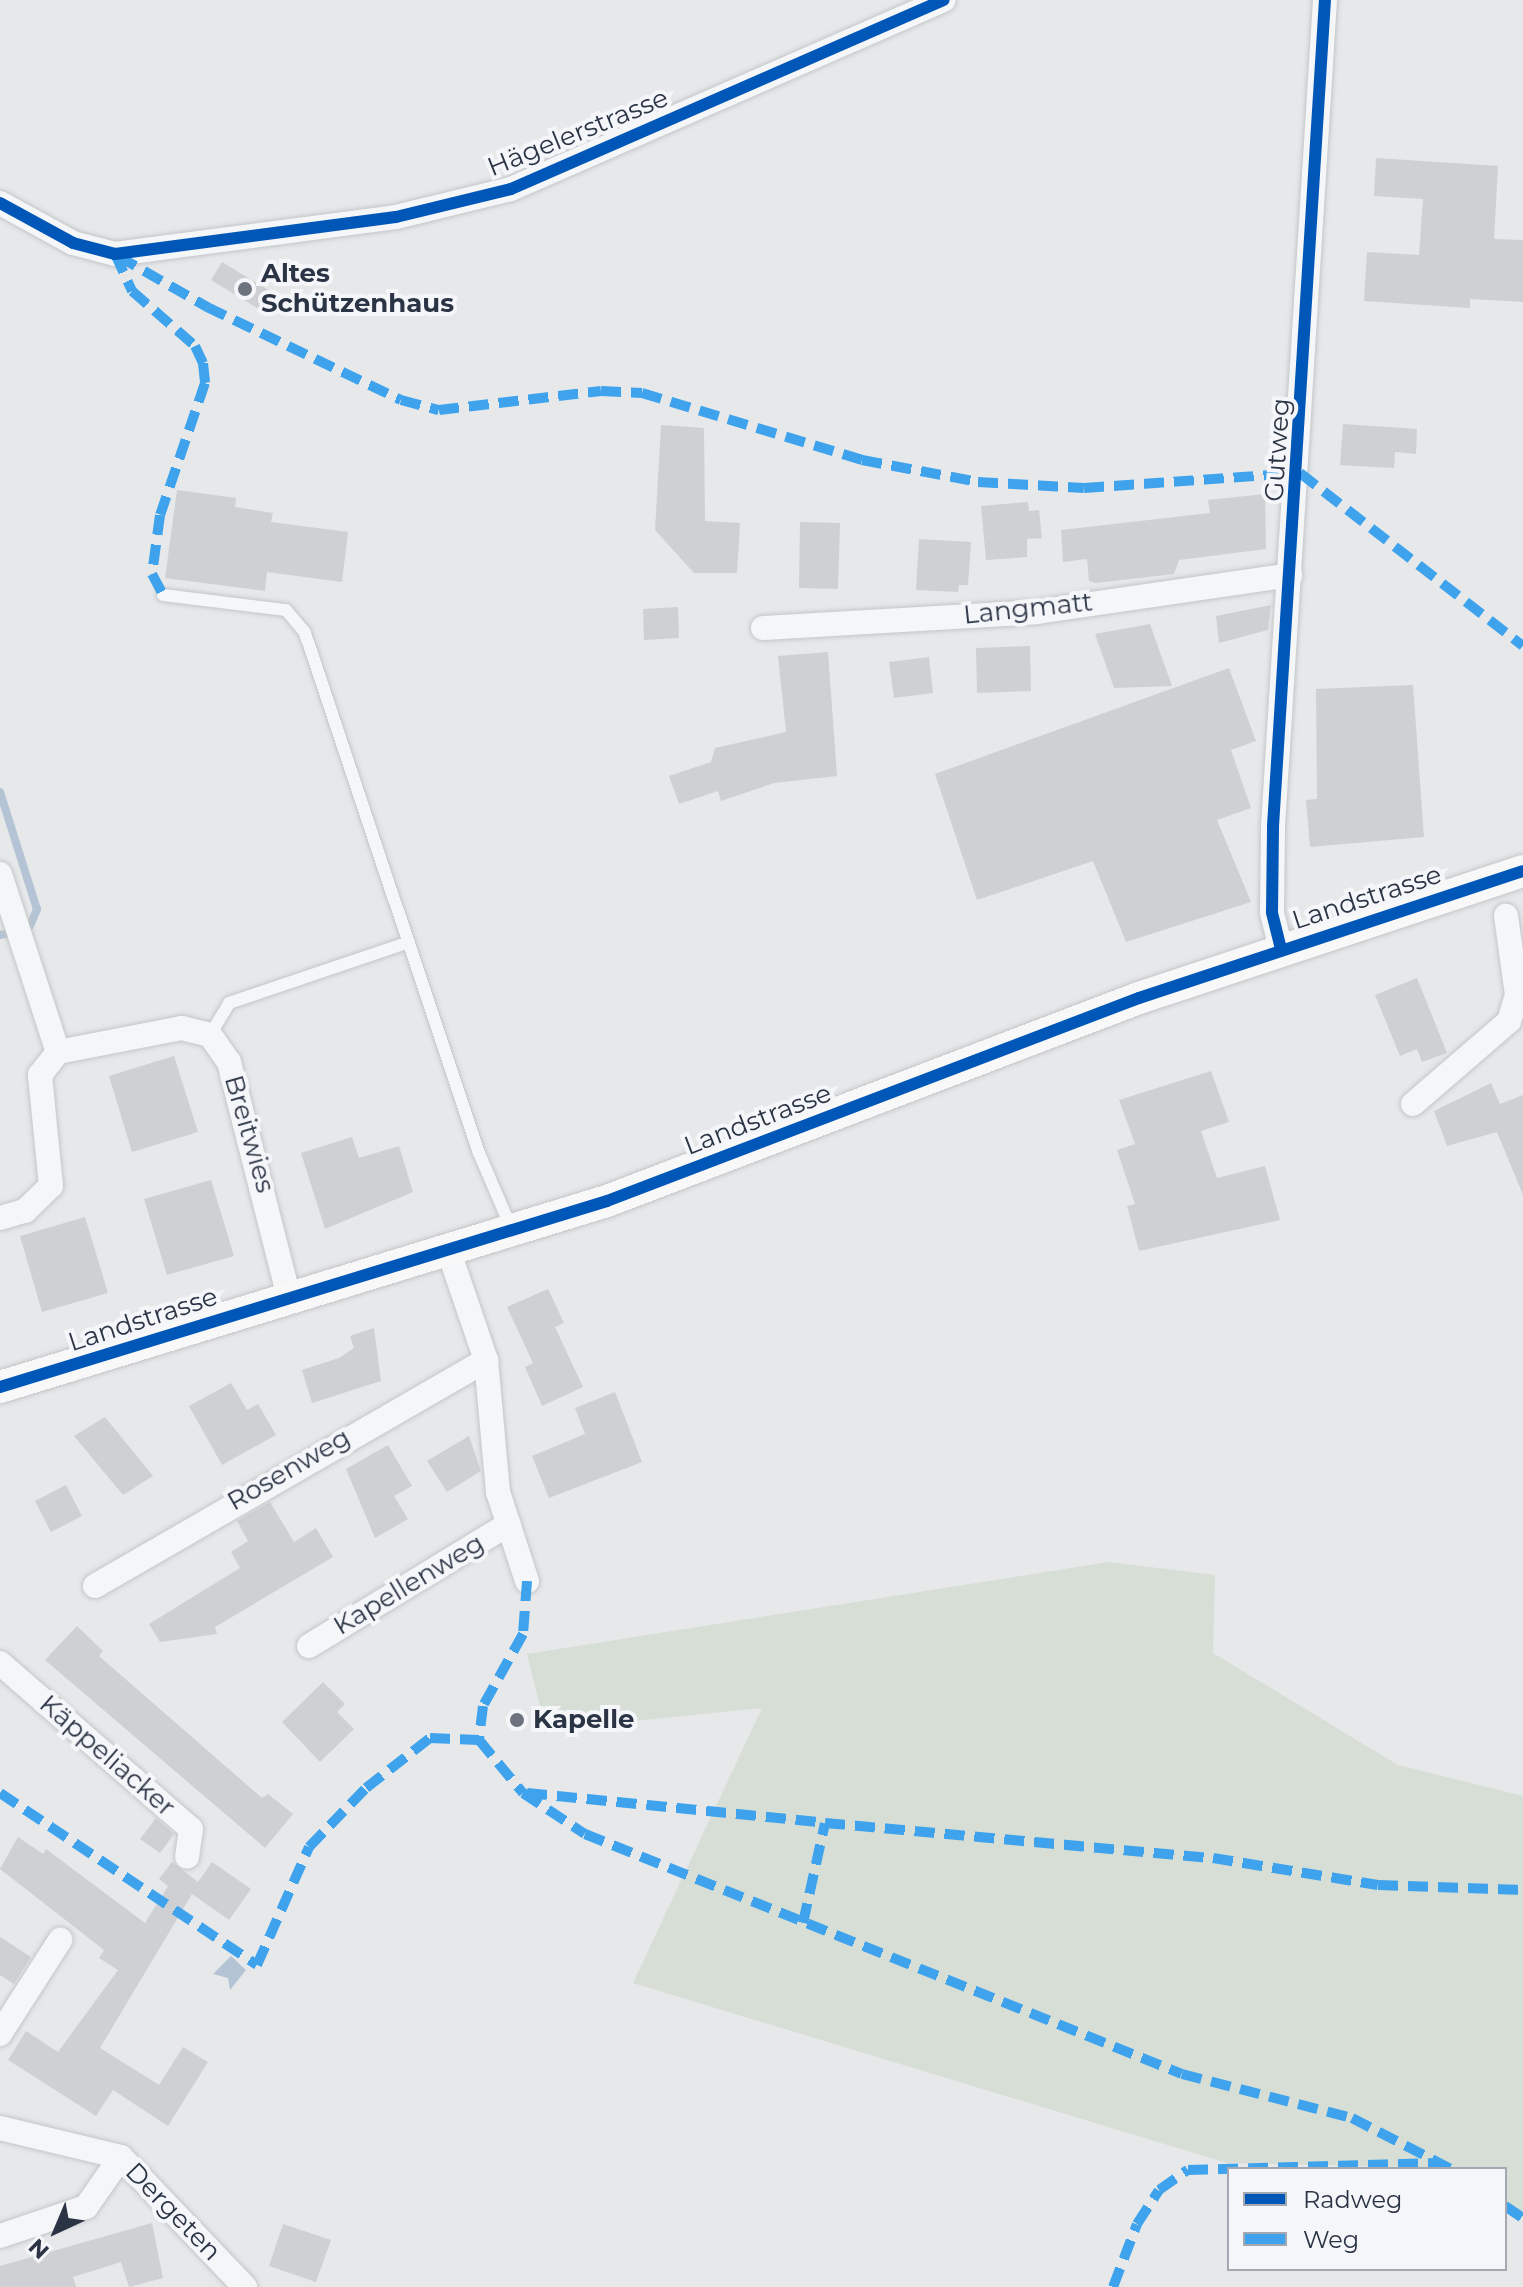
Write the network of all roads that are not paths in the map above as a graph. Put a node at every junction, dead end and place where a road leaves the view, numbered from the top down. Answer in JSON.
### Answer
{"nodes":[{"id":1,"x":943,"y":0,"type":"edge"},
{"id":2,"x":1325,"y":0,"type":"edge"},
{"id":3,"x":0,"y":203,"type":"edge"},
{"id":4,"x":1290,"y":575,"type":"junction"},
{"id":5,"x":163,"y":595,"type":"dead end"},
{"id":6,"x":763,"y":628,"type":"dead end"},
{"id":7,"x":0,"y":874,"type":"edge"},
{"id":8,"x":1510,"y":875,"type":"edge"},
{"id":9,"x":1506,"y":916,"type":"junction"},
{"id":10,"x":409,"y":942,"type":"junction"},
{"id":11,"x":1281,"y":949,"type":"junction"},
{"id":12,"x":1523,"y":957,"type":"edge"},
{"id":13,"x":210,"y":1035,"type":"junction"},
{"id":14,"x":58,"y":1052,"type":"junction"},
{"id":15,"x":1413,"y":1104,"type":"dead end"},
{"id":16,"x":0,"y":1218,"type":"edge"},
{"id":17,"x":513,"y":1232,"type":"junction"},
{"id":18,"x":449,"y":1252,"type":"junction"},
{"id":19,"x":289,"y":1297,"type":"junction"},
{"id":20,"x":486,"y":1360,"type":"junction"},
{"id":21,"x":0,"y":1387,"type":"edge"},
{"id":22,"x":509,"y":1524,"type":"junction"},
{"id":23,"x":527,"y":1581,"type":"dead end"},
{"id":24,"x":95,"y":1586,"type":"dead end"},
{"id":25,"x":309,"y":1646,"type":"dead end"},
{"id":26,"x":0,"y":1663,"type":"edge"},
{"id":27,"x":187,"y":1857,"type":"dead end"},
{"id":28,"x":60,"y":1940,"type":"dead end"},
{"id":29,"x":0,"y":2034,"type":"edge"},
{"id":30,"x":0,"y":2128,"type":"edge"},
{"id":31,"x":121,"y":2157,"type":"junction"},
{"id":32,"x":0,"y":2236,"type":"edge"},
{"id":33,"x":245,"y":2287,"type":"edge"}],
"edges":[{"from":1,"to":3,"type":"street","name":"Hägelerstrasse"},
{"from":2,"to":4,"type":"street","name":"Gutweg"},
{"from":4,"to":6,"type":"street","name":"Langmatt"},
{"from":4,"to":11,"type":"street","name":"Gutweg"},
{"from":5,"to":10,"type":"lane"},
{"from":7,"to":14,"type":"street"},
{"from":8,"to":9,"type":"street"},
{"from":8,"to":11,"type":"main road","name":"Landstrasse"},
{"from":9,"to":12,"type":"street"},
{"from":9,"to":15,"type":"street"},
{"from":10,"to":13,"type":"lane"},
{"from":10,"to":17,"type":"lane"},
{"from":11,"to":17,"type":"main road","name":"Landstrasse"},
{"from":13,"to":14,"type":"street"},
{"from":13,"to":19,"type":"street","name":"Breitwies"},
{"from":14,"to":16,"type":"street"},
{"from":17,"to":18,"type":"main road","name":"Landstrasse"},
{"from":18,"to":19,"type":"main road","name":"Landstrasse"},
{"from":18,"to":20,"type":"street","name":"Kapellenweg"},
{"from":19,"to":21,"type":"main road","name":"Landstrasse"},
{"from":20,"to":22,"type":"street","name":"Kapellenweg"},
{"from":20,"to":24,"type":"street","name":"Rosenweg"},
{"from":22,"to":23,"type":"street","name":"Kapellenweg"},
{"from":22,"to":25,"type":"street","name":"Kapellenweg"},
{"from":26,"to":27,"type":"street","name":"Käppeliacker"},
{"from":28,"to":29,"type":"street"},
{"from":30,"to":31,"type":"street","name":"Dergeten"},
{"from":31,"to":32,"type":"street"},
{"from":31,"to":33,"type":"street","name":"Dergeten"}]}
